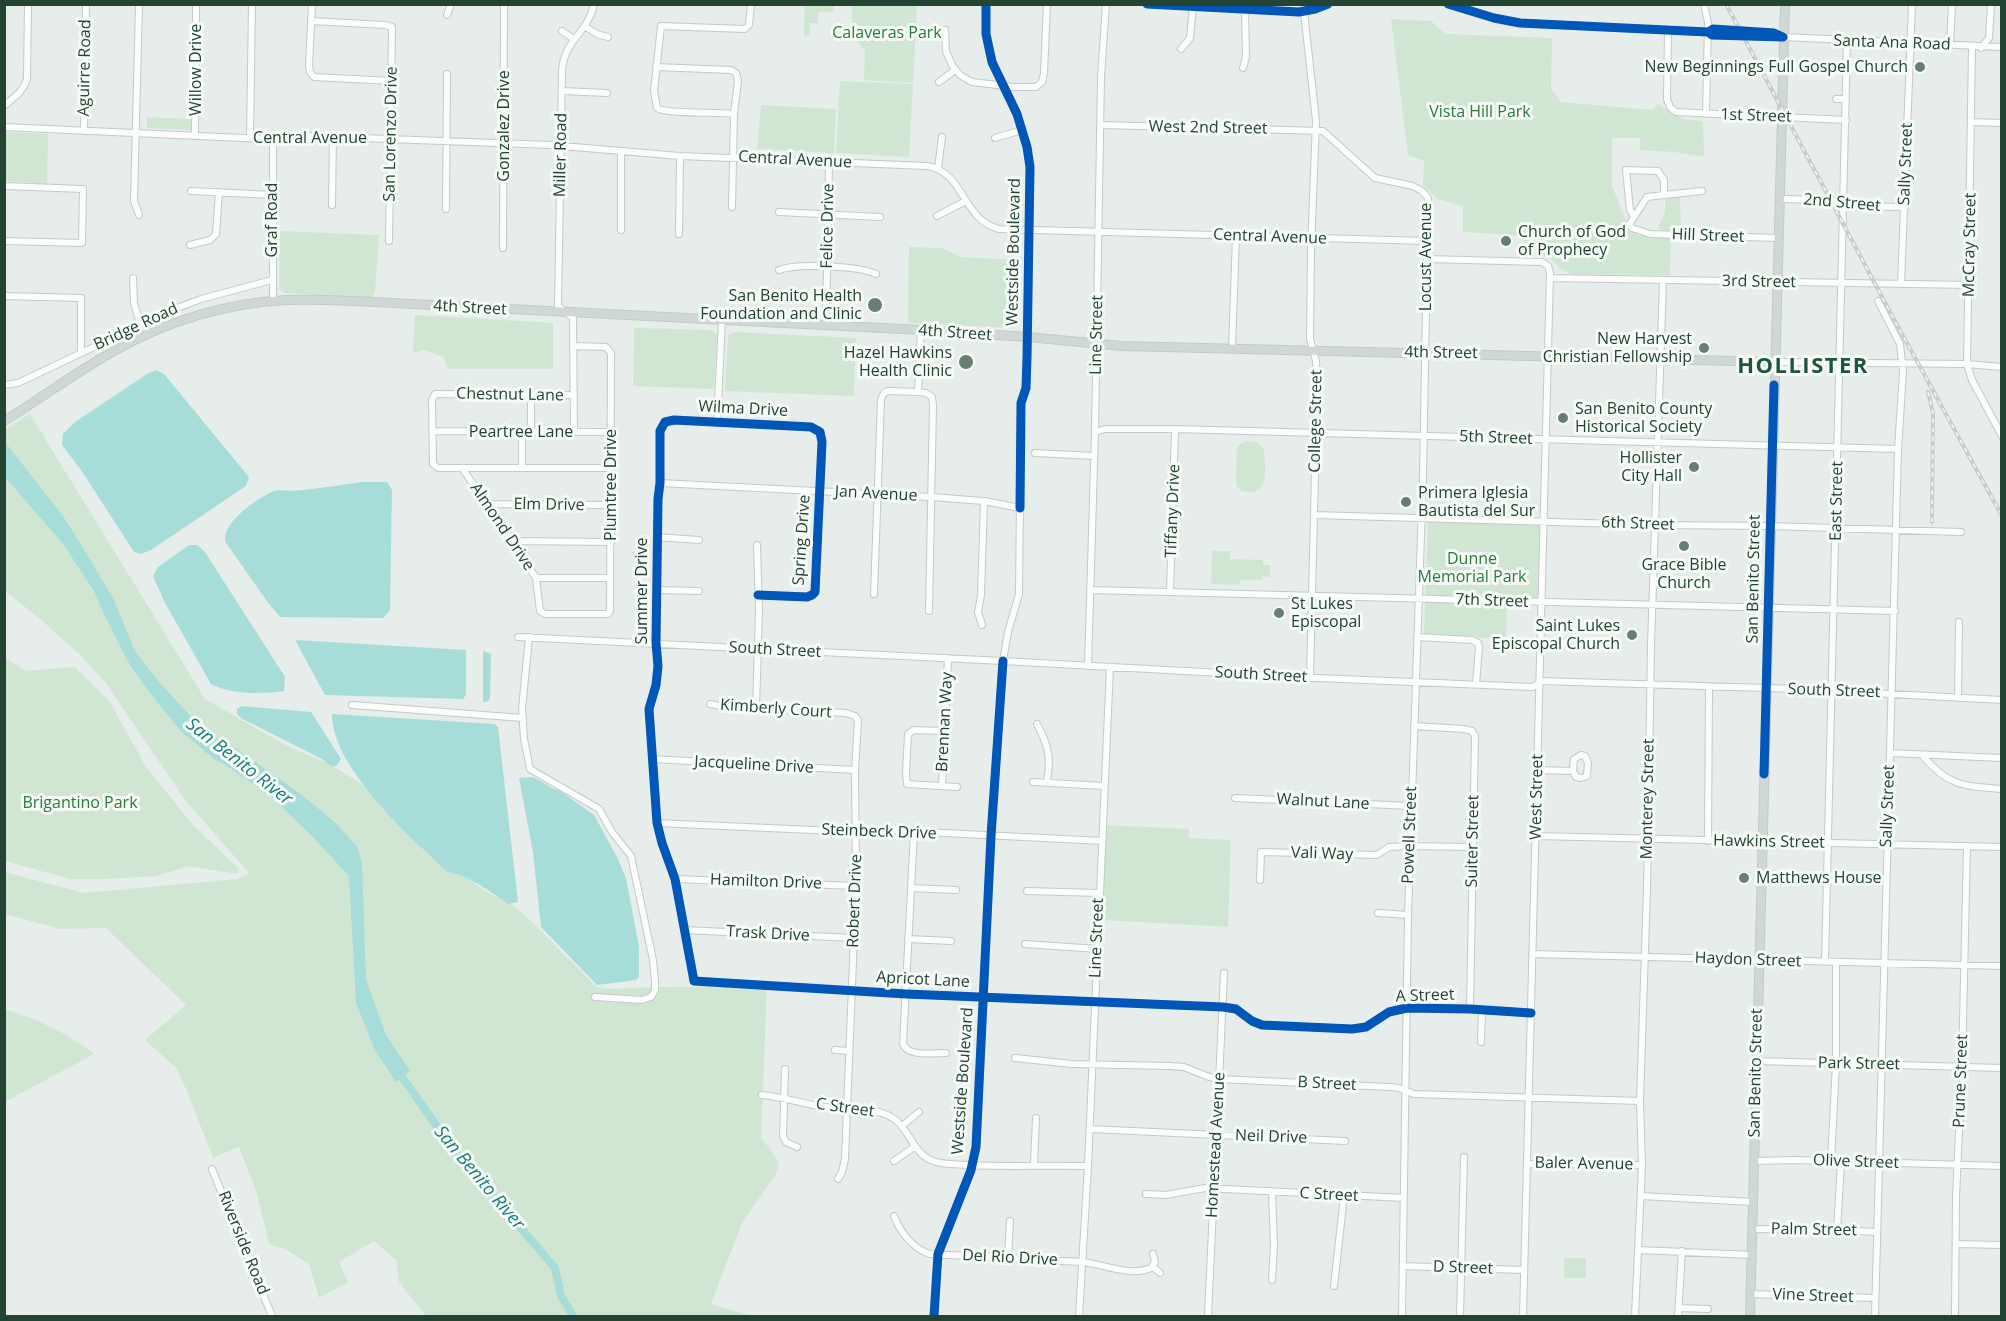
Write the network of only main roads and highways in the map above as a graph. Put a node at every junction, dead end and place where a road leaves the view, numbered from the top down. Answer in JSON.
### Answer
{"nodes":[{"id":1,"x":1785,"y":4,"type":"edge"},
{"id":2,"x":1774,"y":362,"type":"junction"},
{"id":3,"x":7,"y":420,"type":"edge"},
{"id":4,"x":1750,"y":1317,"type":"edge"}],
"edges":[{"from":1,"to":2,"type":"main road","name":"San Benito Street"},
{"from":2,"to":3,"type":"main road","name":"4th Street"},
{"from":2,"to":4,"type":"main road","name":"San Benito Street"}]}
